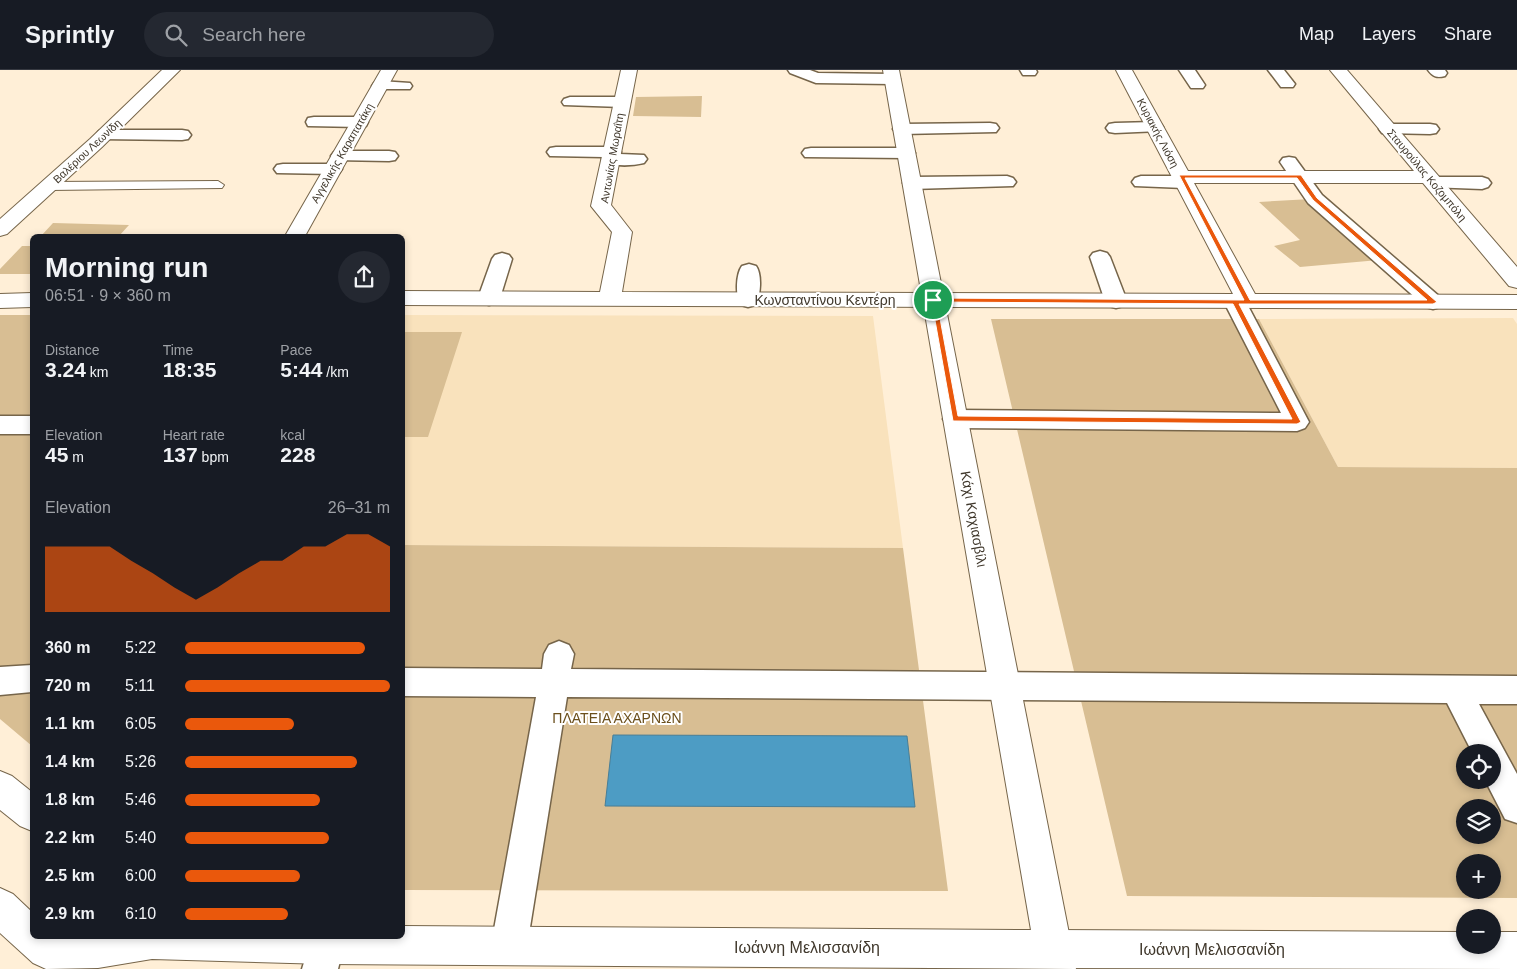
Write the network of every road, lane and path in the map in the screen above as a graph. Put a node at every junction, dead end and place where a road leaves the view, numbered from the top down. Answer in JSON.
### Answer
{"nodes":[{"id":1,"x":172,"y":70,"type":"edge"},
{"id":2,"x":629,"y":70,"type":"edge"},
{"id":3,"x":796,"y":70,"type":"edge"},
{"id":4,"x":1124,"y":70,"type":"edge"},
{"id":5,"x":1187,"y":70,"type":"edge"},
{"id":6,"x":1276,"y":70,"type":"edge"},
{"id":7,"x":1338,"y":70,"type":"edge"},
{"id":8,"x":892,"y":75,"type":"edge"},
{"id":9,"x":384,"y":78,"type":"edge"},
{"id":10,"x":1287,"y":84,"type":"dead end"},
{"id":11,"x":1197,"y":85,"type":"dead end"},
{"id":12,"x":404,"y":86,"type":"dead end"},
{"id":13,"x":570,"y":102,"type":"dead end"},
{"id":14,"x":622,"y":102,"type":"junction"},
{"id":15,"x":314,"y":122,"type":"dead end"},
{"id":16,"x":360,"y":122,"type":"junction"},
{"id":17,"x":990,"y":128,"type":"dead end"},
{"id":18,"x":1115,"y":128,"type":"dead end"},
{"id":19,"x":1154,"y":128,"type":"junction"},
{"id":20,"x":1388,"y":129,"type":"junction"},
{"id":21,"x":1430,"y":129,"type":"dead end"},
{"id":22,"x":105,"y":135,"type":"junction"},
{"id":23,"x":182,"y":135,"type":"dead end"},
{"id":24,"x":904,"y":141,"type":"junction"},
{"id":25,"x":556,"y":152,"type":"dead end"},
{"id":26,"x":811,"y":153,"type":"dead end"},
{"id":27,"x":389,"y":156,"type":"dead end"},
{"id":28,"x":612,"y":156,"type":"junction"},
{"id":29,"x":638,"y":159,"type":"dead end"},
{"id":30,"x":337,"y":163,"type":"junction"},
{"id":31,"x":283,"y":169,"type":"dead end"},
{"id":32,"x":1294,"y":169,"type":"junction"},
{"id":33,"x":1182,"y":179,"type":"junction"},
{"id":34,"x":1432,"y":180,"type":"junction"},
{"id":35,"x":1007,"y":182,"type":"dead end"},
{"id":36,"x":1141,"y":182,"type":"dead end"},
{"id":37,"x":912,"y":183,"type":"junction"},
{"id":38,"x":1482,"y":183,"type":"dead end"},
{"id":39,"x":218,"y":185,"type":"dead end"},
{"id":40,"x":48,"y":186,"type":"junction"},
{"id":41,"x":0,"y":230,"type":"edge"},
{"id":42,"x":296,"y":234,"type":"edge"},
{"id":43,"x":1100,"y":257,"type":"dead end"},
{"id":44,"x":502,"y":259,"type":"dead end"},
{"id":45,"x":749,"y":270,"type":"dead end"},
{"id":46,"x":1517,"y":297,"type":"edge"},
{"id":47,"x":405,"y":298,"type":"edge"},
{"id":48,"x":489,"y":298,"type":"junction"},
{"id":49,"x":610,"y":299,"type":"junction"},
{"id":50,"x":30,"y":300,"type":"edge"},
{"id":51,"x":748,"y":300,"type":"junction"},
{"id":52,"x":933,"y":300,"type":"junction"},
{"id":53,"x":0,"y":301,"type":"edge"},
{"id":54,"x":1116,"y":301,"type":"junction"},
{"id":55,"x":1242,"y":302,"type":"junction"},
{"id":56,"x":1433,"y":302,"type":"junction"},
{"id":57,"x":955,"y":419,"type":"junction"},
{"id":58,"x":0,"y":425,"type":"edge"},
{"id":59,"x":30,"y":425,"type":"edge"},
{"id":60,"x":557,"y":669,"type":"junction"},
{"id":61,"x":30,"y":679,"type":"edge"},
{"id":62,"x":0,"y":680,"type":"edge"},
{"id":63,"x":405,"y":682,"type":"edge"},
{"id":64,"x":1004,"y":687,"type":"junction"},
{"id":65,"x":1455,"y":689,"type":"junction"},
{"id":66,"x":1517,"y":690,"type":"edge"},
{"id":67,"x":1484,"y":744,"type":"edge"},
{"id":68,"x":1501,"y":777,"type":"edge"},
{"id":69,"x":0,"y":788,"type":"edge"},
{"id":70,"x":1517,"y":807,"type":"edge"},
{"id":71,"x":30,"y":812,"type":"edge"},
{"id":72,"x":0,"y":907,"type":"edge"},
{"id":73,"x":30,"y":935,"type":"edge"},
{"id":74,"x":34,"y":939,"type":"edge"},
{"id":75,"x":97,"y":951,"type":"edge"},
{"id":76,"x":1517,"y":951,"type":"edge"},
{"id":77,"x":515,"y":953,"type":"edge"},
{"id":78,"x":323,"y":957,"type":"edge"},
{"id":79,"x":1055,"y":959,"type":"edge"},
{"id":80,"x":1378,"y":960,"type":"edge"}],
"edges":[{"from":1,"to":22,"type":"street","name":"Βαλέριου Λεωνίδη"},
{"from":2,"to":14,"type":"street","name":"Αντωνίας Μωραΐτη"},
{"from":3,"to":8,"type":"street"},
{"from":4,"to":19,"type":"street","name":"Κυριακής Λιόση"},
{"from":5,"to":11,"type":"street"},
{"from":6,"to":10,"type":"street"},
{"from":7,"to":20,"type":"street","name":"Σταυρούλας Κοζομπόλη"},
{"from":8,"to":24,"type":"street","name":"Κάχι Καχιασβίλι"},
{"from":9,"to":12,"type":"street"},
{"from":9,"to":16,"type":"street","name":"Αγγελικής Καραπατάκη"},
{"from":13,"to":14,"type":"street"},
{"from":14,"to":28,"type":"street","name":"Αντωνίας Μωραΐτη"},
{"from":15,"to":16,"type":"street"},
{"from":16,"to":30,"type":"street","name":"Αγγελικής Καραπατάκη"},
{"from":17,"to":24,"type":"street"},
{"from":18,"to":19,"type":"street"},
{"from":19,"to":33,"type":"street","name":"Κυριακής Λιόση"},
{"from":20,"to":21,"type":"street"},
{"from":20,"to":34,"type":"street","name":"Σταυρούλας Κοζομπόλη"},
{"from":22,"to":23,"type":"street"},
{"from":22,"to":40,"type":"street","name":"Βαλέριου Λεωνίδη"},
{"from":24,"to":26,"type":"street"},
{"from":24,"to":37,"type":"street","name":"Κάχι Καχιασβίλι"},
{"from":25,"to":28,"type":"street"},
{"from":27,"to":30,"type":"street"},
{"from":28,"to":29,"type":"street"},
{"from":28,"to":49,"type":"street","name":"Αντωνίας Μωραΐτη"},
{"from":30,"to":31,"type":"street"},
{"from":30,"to":42,"type":"street","name":"Αγγελικής Καραπατάκη"},
{"from":32,"to":33,"type":"street"},
{"from":32,"to":34,"type":"street"},
{"from":32,"to":56,"type":"street"},
{"from":33,"to":36,"type":"street"},
{"from":33,"to":55,"type":"street","name":"Κυριακής Λιόση"},
{"from":34,"to":38,"type":"street"},
{"from":34,"to":46,"type":"street","name":"Σταυρούλας Κοζομπόλη"},
{"from":35,"to":37,"type":"street"},
{"from":37,"to":52,"type":"street","name":"Κάχι Καχιασβίλι"},
{"from":39,"to":40,"type":"lane"},
{"from":40,"to":41,"type":"street","name":"Βαλέριου Λεωνίδη"},
{"from":43,"to":54,"type":"street"},
{"from":44,"to":48,"type":"street"},
{"from":45,"to":51,"type":"street"},
{"from":46,"to":56,"type":"street","name":"Κωνσταντίνου Κεντέρη"},
{"from":47,"to":48,"type":"street","name":"Κωνσταντίνου Κεντέρη"},
{"from":48,"to":49,"type":"street","name":"Κωνσταντίνου Κεντέρη"},
{"from":49,"to":51,"type":"street","name":"Κωνσταντίνου Κεντέρη"},
{"from":50,"to":53,"type":"street"},
{"from":51,"to":52,"type":"street","name":"Κωνσταντίνου Κεντέρη"},
{"from":52,"to":54,"type":"street","name":"Κωνσταντίνου Κεντέρη"},
{"from":52,"to":57,"type":"street","name":"Κάχι Καχιασβίλι"},
{"from":54,"to":55,"type":"street","name":"Κωνσταντίνου Κεντέρη"},
{"from":55,"to":56,"type":"street","name":"Κωνσταντίνου Κεντέρη"},
{"from":55,"to":57,"type":"street"},
{"from":57,"to":64,"type":"street","name":"Κάχι Καχιασβίλι"},
{"from":58,"to":59,"type":"street"},
{"from":60,"to":63,"type":"street"},
{"from":60,"to":64,"type":"street"},
{"from":60,"to":77,"type":"street"},
{"from":61,"to":62,"type":"street"},
{"from":64,"to":65,"type":"street"},
{"from":64,"to":79,"type":"street","name":"Κάχι Καχιασβίλι"},
{"from":65,"to":66,"type":"street"},
{"from":65,"to":67,"type":"street"},
{"from":68,"to":70,"type":"street"},
{"from":69,"to":71,"type":"street"},
{"from":72,"to":73,"type":"street","name":"Ιωάννη Μελισσανίδη"},
{"from":74,"to":75,"type":"street","name":"Ιωάννη Μελισσανίδη"},
{"from":75,"to":78,"type":"street","name":"Ιωάννη Μελισσανίδη"},
{"from":76,"to":80,"type":"street","name":"Ιωάννη Μελισσανίδη"},
{"from":77,"to":78,"type":"street","name":"Ιωάννη Μελισσανίδη"},
{"from":77,"to":79,"type":"street","name":"Ιωάννη Μελισσανίδη"},
{"from":79,"to":80,"type":"street","name":"Ιωάννη Μελισσανίδη"}]}
